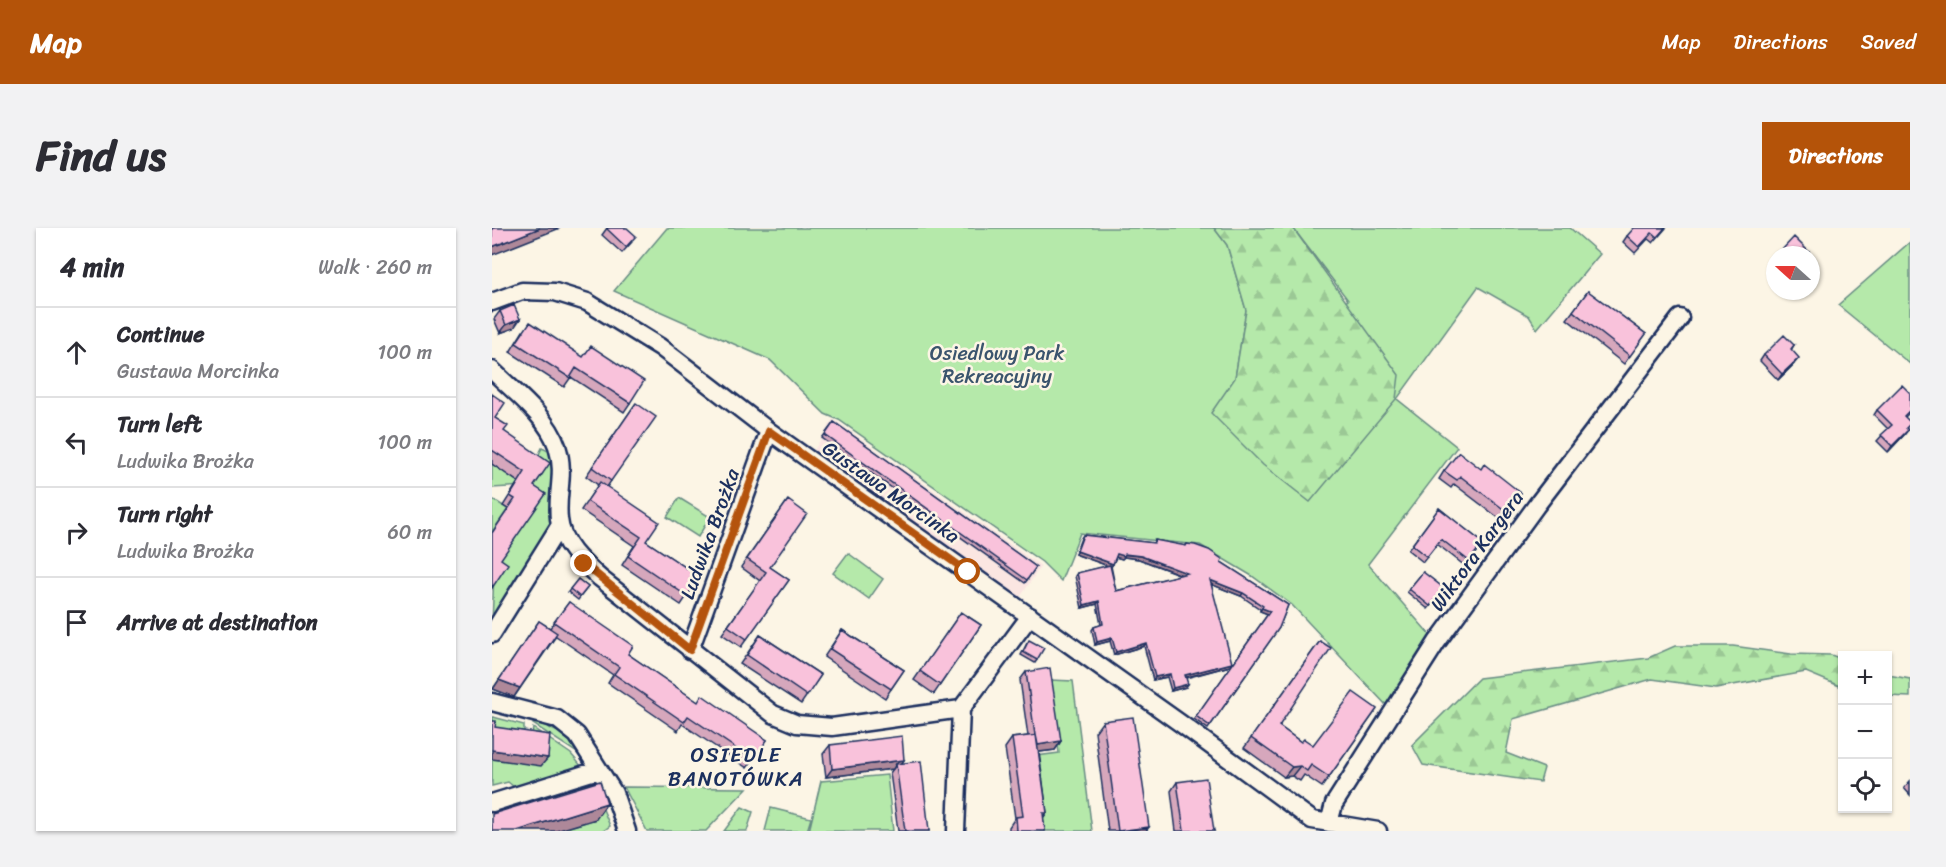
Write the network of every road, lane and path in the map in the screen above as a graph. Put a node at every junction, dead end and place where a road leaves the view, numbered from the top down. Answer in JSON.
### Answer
{"nodes":[{"id":1,"x":492,"y":302,"type":"edge"},
{"id":2,"x":1680,"y":318,"type":"dead end"},
{"id":3,"x":492,"y":370,"type":"edge"},
{"id":4,"x":769,"y":431,"type":"junction"},
{"id":5,"x":560,"y":525,"type":"junction"},
{"id":6,"x":1030,"y":616,"type":"junction"},
{"id":7,"x":492,"y":634,"type":"edge"},
{"id":8,"x":690,"y":650,"type":"junction"},
{"id":9,"x":492,"y":702,"type":"edge"},
{"id":10,"x":961,"y":709,"type":"junction"},
{"id":11,"x":598,"y":770,"type":"junction"},
{"id":12,"x":492,"y":803,"type":"edge"},
{"id":13,"x":1329,"y":823,"type":"junction"},
{"id":14,"x":620,"y":828,"type":"edge"},
{"id":15,"x":956,"y":831,"type":"edge"},
{"id":16,"x":1377,"y":831,"type":"edge"}],
"edges":[{"from":1,"to":4,"type":"street","name":"Gustawa Morcinka"},
{"from":2,"to":13,"type":"street","name":"Wiktora Kargera"},
{"from":3,"to":5,"type":"street"},
{"from":4,"to":6,"type":"street","name":"Gustawa Morcinka"},
{"from":4,"to":8,"type":"street","name":"Ludwika Brożka"},
{"from":5,"to":7,"type":"street"},
{"from":5,"to":8,"type":"street"},
{"from":6,"to":10,"type":"street"},
{"from":6,"to":13,"type":"street","name":"Gustawa Morcinka"},
{"from":8,"to":10,"type":"street"},
{"from":9,"to":11,"type":"street"},
{"from":10,"to":15,"type":"street"},
{"from":11,"to":12,"type":"street"},
{"from":11,"to":14,"type":"street"},
{"from":13,"to":16,"type":"street","name":"Gustawa Morcinka"}]}
